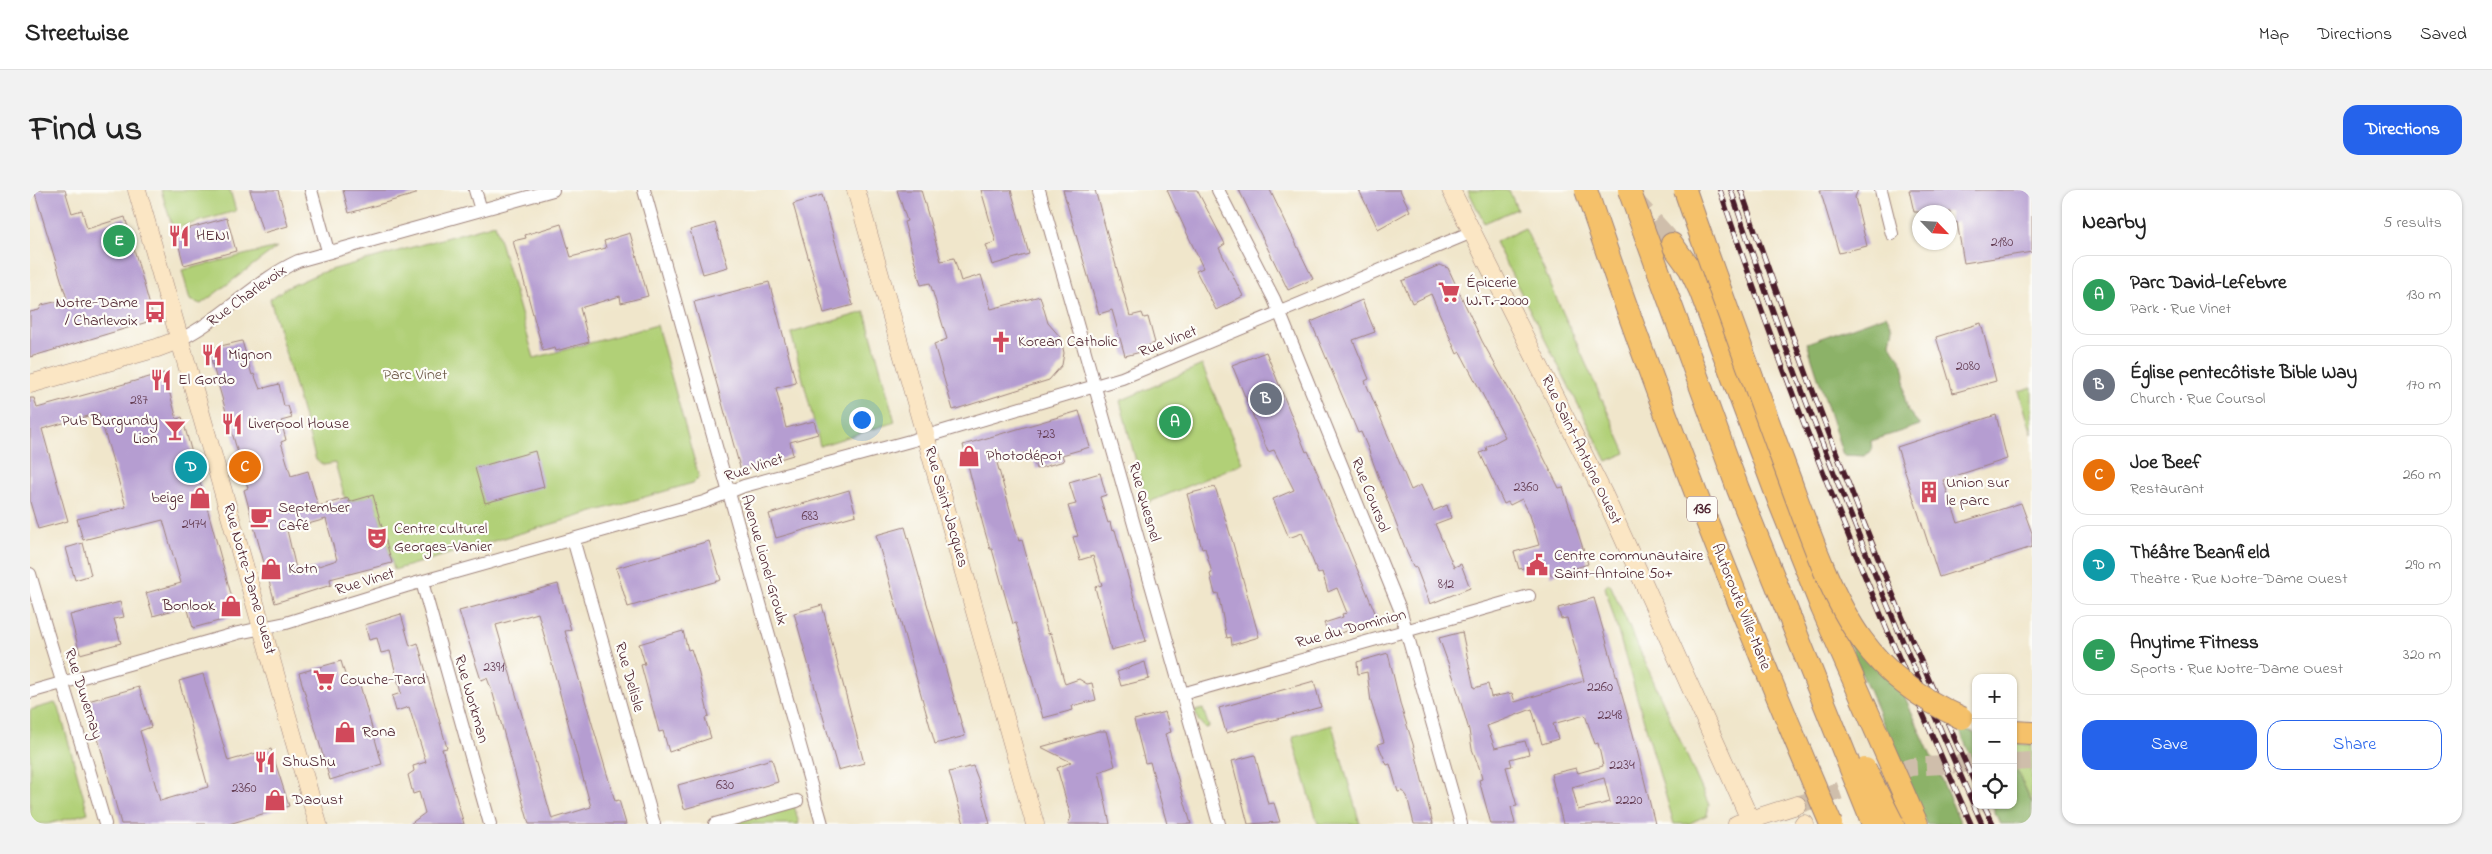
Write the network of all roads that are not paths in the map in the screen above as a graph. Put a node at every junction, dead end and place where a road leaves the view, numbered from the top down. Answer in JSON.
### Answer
{"nodes":[{"id":1,"x":137,"y":190,"type":"edge"},
{"id":2,"x":311,"y":190,"type":"edge"},
{"id":3,"x":475,"y":190,"type":"edge"},
{"id":4,"x":553,"y":190,"type":"edge"},
{"id":5,"x":644,"y":190,"type":"edge"},
{"id":6,"x":856,"y":190,"type":"edge"},
{"id":7,"x":1039,"y":190,"type":"edge"},
{"id":8,"x":1218,"y":190,"type":"edge"},
{"id":9,"x":1451,"y":190,"type":"edge"},
{"id":10,"x":1586,"y":190,"type":"edge"},
{"id":11,"x":1629,"y":190,"type":"edge"},
{"id":12,"x":1684,"y":190,"type":"edge"},
{"id":13,"x":1881,"y":190,"type":"edge"},
{"id":14,"x":481,"y":210,"type":"junction"},
{"id":15,"x":1472,"y":232,"type":"junction"},
{"id":16,"x":1892,"y":234,"type":"dead end"},
{"id":17,"x":1672,"y":244,"type":"tunnel mouth"},
{"id":18,"x":328,"y":251,"type":"junction"},
{"id":19,"x":1280,"y":314,"type":"junction"},
{"id":20,"x":180,"y":339,"type":"junction"},
{"id":21,"x":30,"y":384,"type":"edge"},
{"id":22,"x":1095,"y":387,"type":"junction"},
{"id":23,"x":925,"y":436,"type":"junction"},
{"id":24,"x":728,"y":493,"type":"junction"},
{"id":25,"x":573,"y":539,"type":"junction"},
{"id":26,"x":30,"y":574,"type":"edge"},
{"id":27,"x":422,"y":582,"type":"junction"},
{"id":28,"x":1529,"y":596,"type":"dead end"},
{"id":29,"x":263,"y":628,"type":"junction"},
{"id":30,"x":1407,"y":630,"type":"junction"},
{"id":31,"x":1809,"y":662,"type":"junction"},
{"id":32,"x":63,"y":684,"type":"junction"},
{"id":33,"x":30,"y":692,"type":"edge"},
{"id":34,"x":1182,"y":694,"type":"junction"},
{"id":35,"x":1969,"y":720,"type":"edge"},
{"id":36,"x":2017,"y":732,"type":"edge"},
{"id":37,"x":2032,"y":733,"type":"edge"},
{"id":38,"x":797,"y":800,"type":"dead end"},
{"id":39,"x":1797,"y":805,"type":"tunnel mouth"},
{"id":40,"x":1746,"y":822,"type":"edge"},
{"id":41,"x":105,"y":824,"type":"edge"},
{"id":42,"x":318,"y":824,"type":"edge"},
{"id":43,"x":490,"y":824,"type":"edge"},
{"id":44,"x":654,"y":824,"type":"edge"},
{"id":45,"x":715,"y":824,"type":"edge"},
{"id":46,"x":822,"y":824,"type":"edge"},
{"id":47,"x":1035,"y":824,"type":"edge"},
{"id":48,"x":1219,"y":824,"type":"edge"},
{"id":49,"x":1461,"y":824,"type":"edge"},
{"id":50,"x":1830,"y":824,"type":"edge"},
{"id":51,"x":1873,"y":824,"type":"edge"},
{"id":52,"x":1893,"y":824,"type":"edge"},
{"id":53,"x":1917,"y":824,"type":"edge"}],
"edges":[{"from":1,"to":20,"type":"main road","name":"Rue Notre-Dame Ouest"},
{"from":2,"to":18,"type":"street"},
{"from":3,"to":14,"type":"street"},
{"from":4,"to":14,"type":"street","name":"Rue Charlevoix"},
{"from":5,"to":24,"type":"street","name":"Avenue Lionel-Groulx"},
{"from":6,"to":23,"type":"main road","name":"Rue Saint-Jacques"},
{"from":7,"to":22,"type":"street","name":"Rue Quesnel"},
{"from":8,"to":19,"type":"street","name":"Rue Coursol"},
{"from":9,"to":15,"type":"main road","name":"Rue Saint-Antoine Ouest"},
{"from":10,"to":50,"type":"highway","name":"Autoroute Ville-Marie","number":"136","bridge":true},
{"from":11,"to":31,"type":"highway","number":"136","bridge":true},
{"from":12,"to":35,"type":"highway","bridge":true},
{"from":13,"to":16,"type":"street"},
{"from":14,"to":18,"type":"street","name":"Rue Charlevoix"},
{"from":15,"to":19,"type":"street","name":"Rue Vinet"},
{"from":15,"to":40,"type":"main road","name":"Rue Saint-Antoine Ouest"},
{"from":17,"to":53,"type":"highway"},
{"from":18,"to":20,"type":"street","name":"Rue Charlevoix"},
{"from":19,"to":22,"type":"street","name":"Rue Vinet"},
{"from":19,"to":30,"type":"street","name":"Rue Coursol"},
{"from":20,"to":21,"type":"main road","name":"Rue Charlevoix"},
{"from":20,"to":29,"type":"main road","name":"Rue Notre-Dame Ouest"},
{"from":22,"to":23,"type":"street","name":"Rue Vinet"},
{"from":22,"to":34,"type":"street","name":"Rue Quesnel"},
{"from":23,"to":24,"type":"street","name":"Rue Vinet"},
{"from":23,"to":47,"type":"main road","name":"Rue Saint-Jacques"},
{"from":24,"to":25,"type":"street","name":"Rue Vinet"},
{"from":24,"to":46,"type":"street","name":"Avenue Lionel-Groulx"},
{"from":25,"to":27,"type":"street","name":"Rue Vinet"},
{"from":25,"to":44,"type":"street","name":"Rue Delisle"},
{"from":26,"to":32,"type":"street","name":"Rue Duvernay"},
{"from":27,"to":29,"type":"street","name":"Rue Vinet"},
{"from":27,"to":43,"type":"street","name":"Rue Workman"},
{"from":28,"to":30,"type":"street","name":"Rue du Dominion"},
{"from":29,"to":32,"type":"street","name":"Rue Vinet"},
{"from":29,"to":42,"type":"main road","name":"Rue Notre-Dame Ouest"},
{"from":30,"to":34,"type":"street","name":"Rue du Dominion"},
{"from":30,"to":49,"type":"street","name":"Rue Coursol"},
{"from":31,"to":51,"type":"highway","number":"136","bridge":true},
{"from":31,"to":52,"type":"highway","bridge":true},
{"from":32,"to":33,"type":"street","name":"Rue Vinet"},
{"from":32,"to":41,"type":"street","name":"Rue Duvernay"},
{"from":34,"to":48,"type":"street","name":"Rue Quesnel"},
{"from":36,"to":37,"type":"highway"},
{"from":38,"to":45,"type":"street"},
{"from":39,"to":40,"type":"main road"}]}
